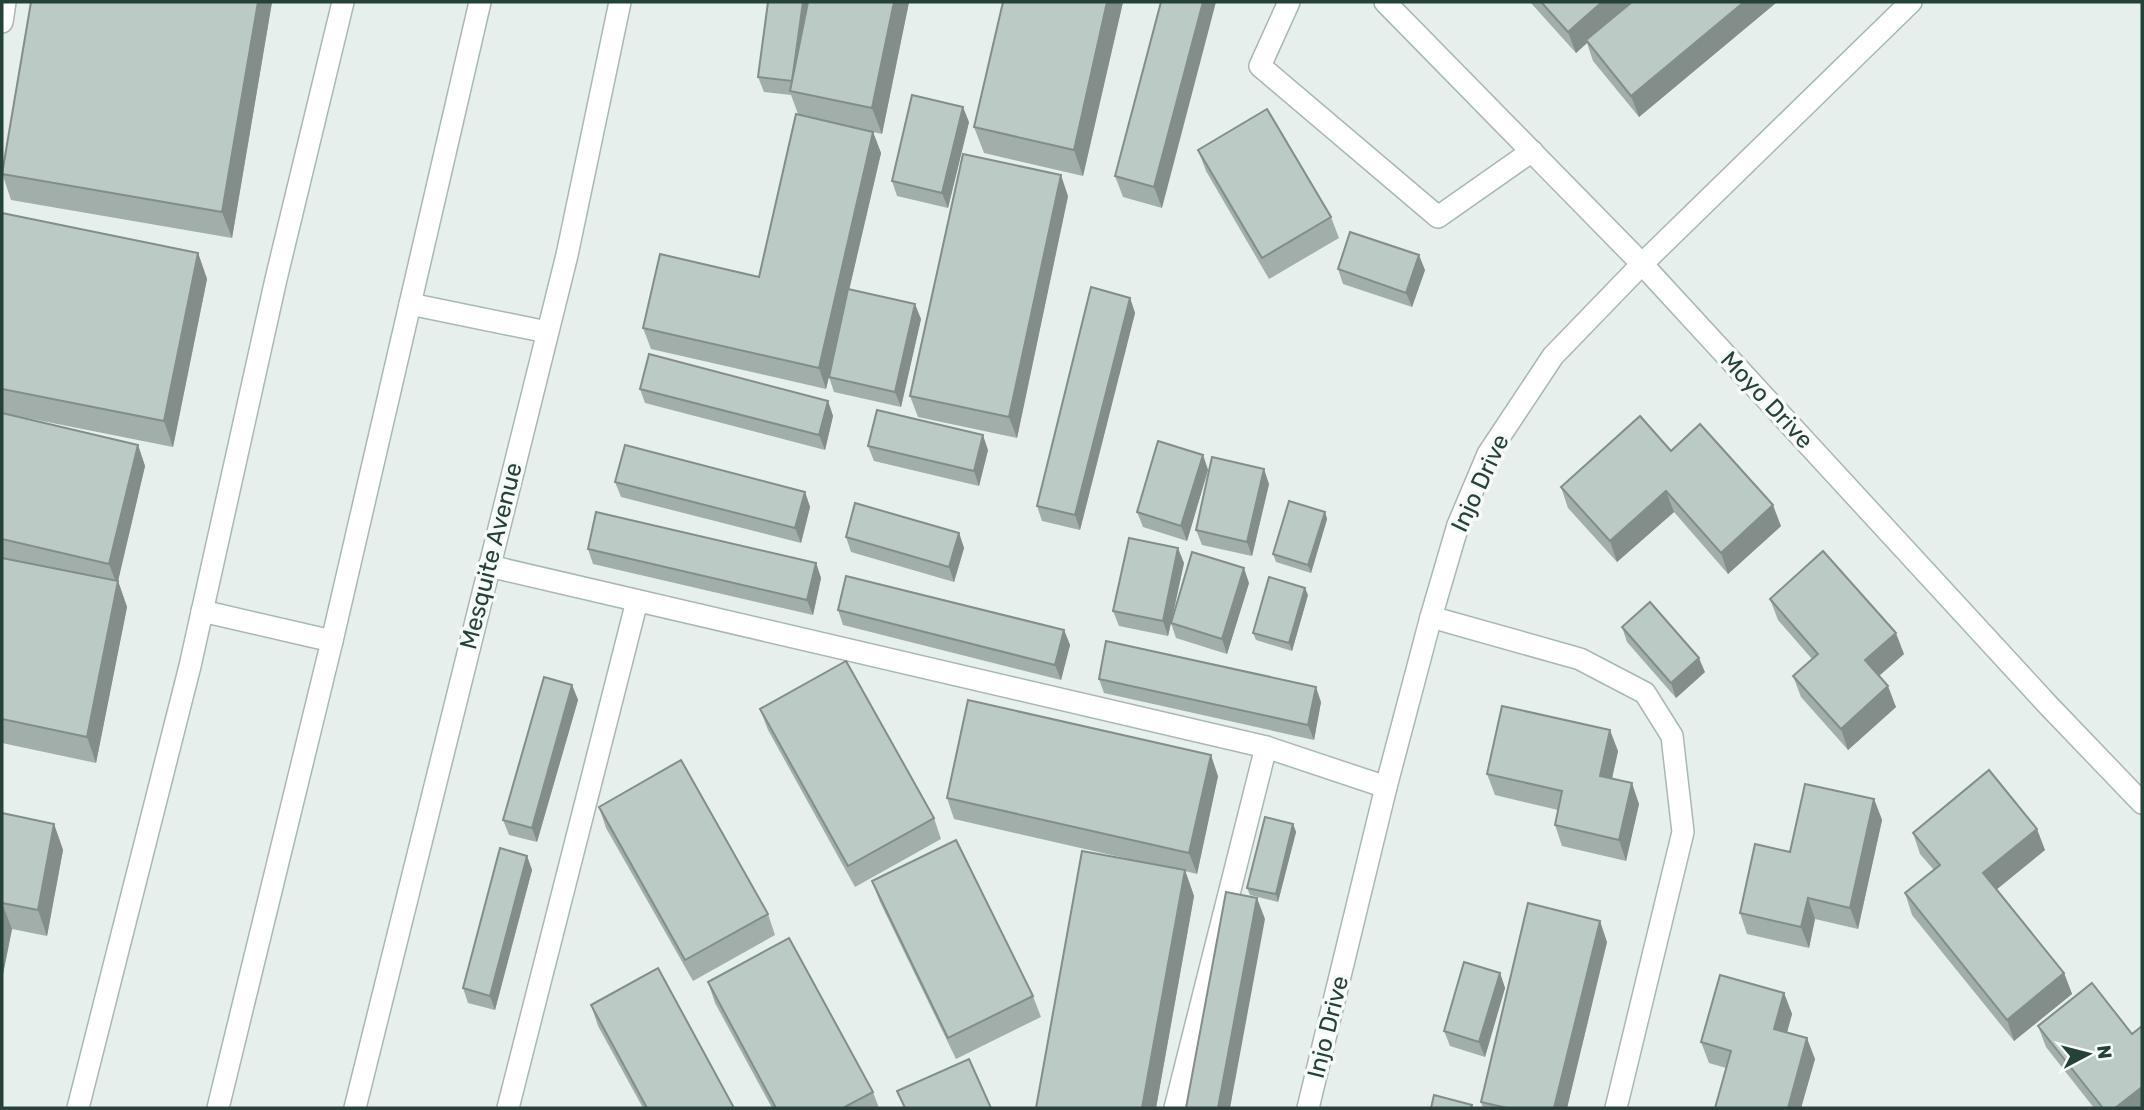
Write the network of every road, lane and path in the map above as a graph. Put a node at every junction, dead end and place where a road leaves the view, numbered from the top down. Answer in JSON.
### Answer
{"nodes":[{"id":1,"x":5,"y":2,"type":"edge"},
{"id":2,"x":343,"y":2,"type":"edge"},
{"id":3,"x":480,"y":2,"type":"edge"},
{"id":4,"x":620,"y":2,"type":"edge"},
{"id":5,"x":1289,"y":2,"type":"edge"},
{"id":6,"x":1385,"y":2,"type":"edge"},
{"id":7,"x":1911,"y":2,"type":"edge"},
{"id":8,"x":2,"y":22,"type":"edge"},
{"id":9,"x":1532,"y":151,"type":"junction"},
{"id":10,"x":1642,"y":264,"type":"junction"},
{"id":11,"x":410,"y":304,"type":"junction"},
{"id":12,"x":547,"y":332,"type":"junction"},
{"id":13,"x":489,"y":566,"type":"junction"},
{"id":14,"x":638,"y":601,"type":"junction"},
{"id":15,"x":202,"y":611,"type":"junction"},
{"id":16,"x":1431,"y":617,"type":"junction"},
{"id":17,"x":332,"y":641,"type":"junction"},
{"id":18,"x":1266,"y":747,"type":"junction"},
{"id":19,"x":1386,"y":787,"type":"junction"},
{"id":20,"x":2142,"y":803,"type":"edge"},
{"id":21,"x":78,"y":1108,"type":"edge"},
{"id":22,"x":218,"y":1108,"type":"edge"},
{"id":23,"x":355,"y":1108,"type":"edge"},
{"id":24,"x":508,"y":1108,"type":"edge"},
{"id":25,"x":1175,"y":1108,"type":"edge"},
{"id":26,"x":1308,"y":1108,"type":"edge"},
{"id":27,"x":1616,"y":1108,"type":"edge"}],
"edges":[{"from":1,"to":8,"type":"street"},
{"from":2,"to":15,"type":"street"},
{"from":3,"to":11,"type":"street"},
{"from":4,"to":12,"type":"street","name":"Mesquite Avenue"},
{"from":5,"to":9,"type":"street"},
{"from":6,"to":9,"type":"street","name":"Moyo Drive"},
{"from":7,"to":10,"type":"street","name":"Injo Drive"},
{"from":9,"to":10,"type":"street","name":"Moyo Drive"},
{"from":10,"to":16,"type":"street","name":"Injo Drive"},
{"from":10,"to":20,"type":"street","name":"Moyo Drive"},
{"from":11,"to":12,"type":"street"},
{"from":11,"to":17,"type":"street"},
{"from":12,"to":13,"type":"street","name":"Mesquite Avenue"},
{"from":13,"to":14,"type":"street"},
{"from":13,"to":23,"type":"street","name":"Mesquite Avenue"},
{"from":14,"to":18,"type":"street"},
{"from":14,"to":24,"type":"street"},
{"from":15,"to":17,"type":"street"},
{"from":15,"to":21,"type":"street"},
{"from":16,"to":19,"type":"street","name":"Injo Drive"},
{"from":16,"to":27,"type":"street"},
{"from":17,"to":22,"type":"street"},
{"from":18,"to":19,"type":"street"},
{"from":18,"to":25,"type":"street"},
{"from":19,"to":26,"type":"street","name":"Injo Drive"}]}
